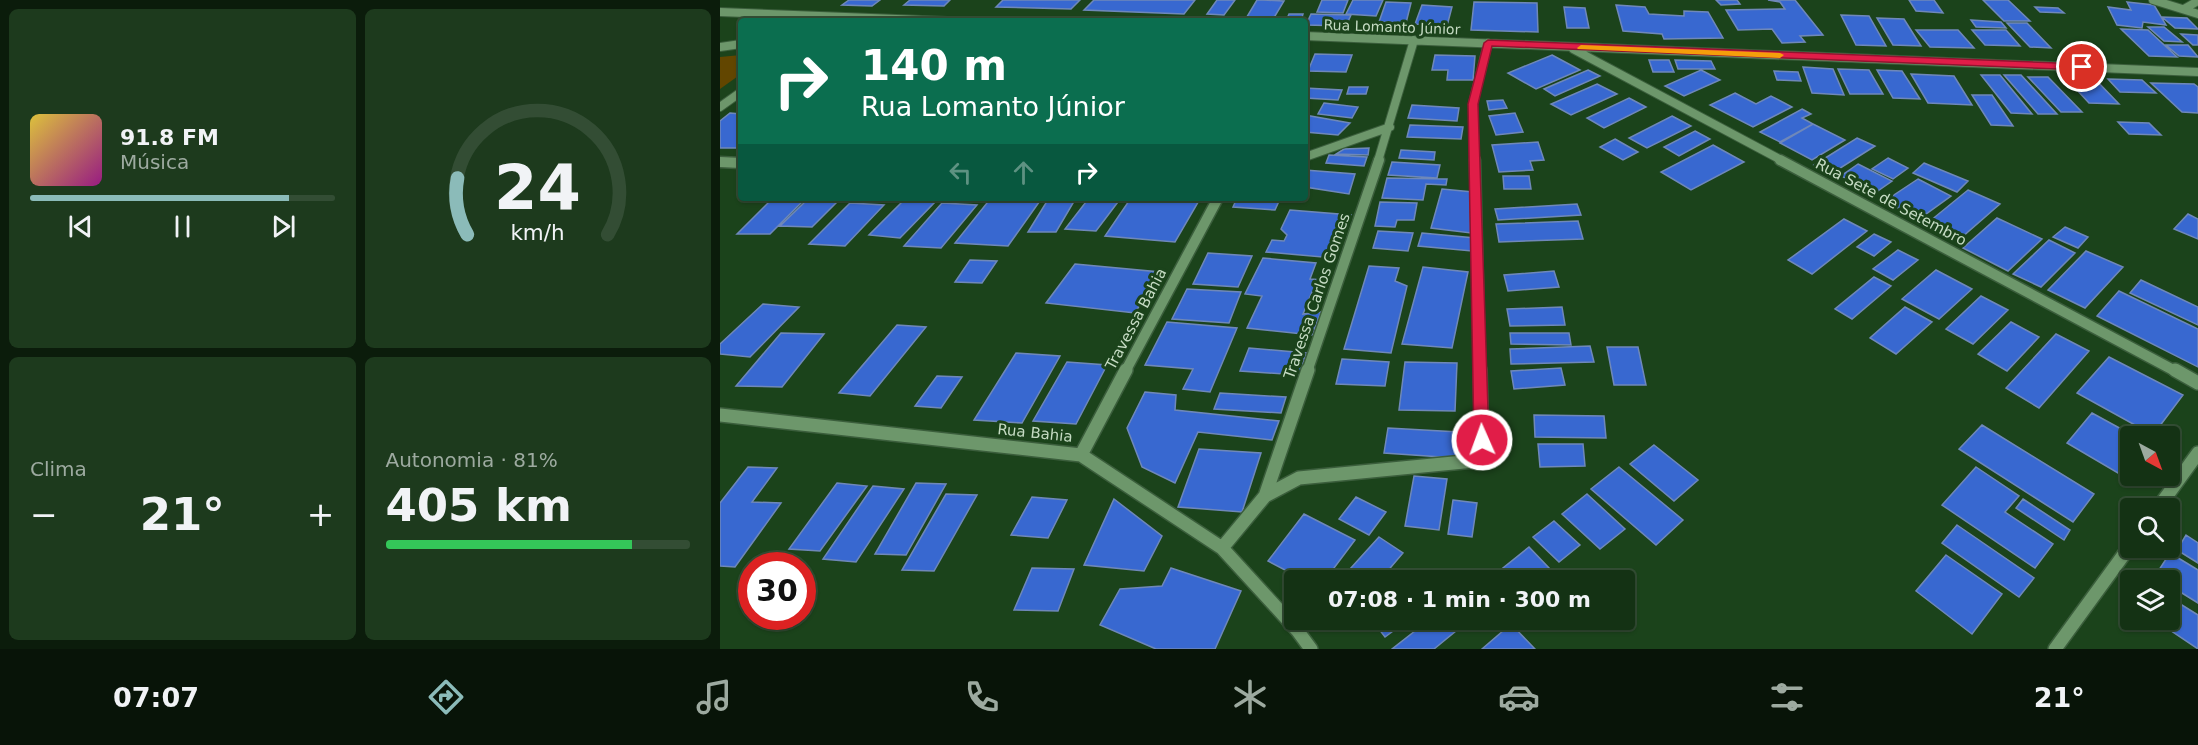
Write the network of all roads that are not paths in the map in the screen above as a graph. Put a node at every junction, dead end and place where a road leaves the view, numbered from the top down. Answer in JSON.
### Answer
{"nodes":[{"id":1,"x":2154,"y":0,"type":"edge"},
{"id":2,"x":2198,"y":1,"type":"edge"},
{"id":3,"x":2184,"y":9,"type":"junction"},
{"id":4,"x":720,"y":12,"type":"edge"},
{"id":5,"x":2198,"y":14,"type":"edge"},
{"id":6,"x":840,"y":15,"type":"junction"},
{"id":7,"x":836,"y":18,"type":"edge"},
{"id":8,"x":894,"y":18,"type":"edge"},
{"id":9,"x":1308,"y":36,"type":"edge"},
{"id":10,"x":1414,"y":40,"type":"junction"},
{"id":11,"x":1488,"y":43,"type":"junction"},
{"id":12,"x":738,"y":44,"type":"edge"},
{"id":13,"x":720,"y":47,"type":"edge"},
{"id":14,"x":1570,"y":47,"type":"junction"},
{"id":15,"x":2198,"y":72,"type":"edge"},
{"id":16,"x":738,"y":94,"type":"edge"},
{"id":17,"x":720,"y":108,"type":"edge"},
{"id":18,"x":1390,"y":127,"type":"junction"},
{"id":19,"x":1308,"y":156,"type":"edge"},
{"id":20,"x":720,"y":162,"type":"edge"},
{"id":21,"x":738,"y":163,"type":"edge"},
{"id":22,"x":1216,"y":201,"type":"edge"},
{"id":23,"x":2198,"y":383,"type":"edge"},
{"id":24,"x":720,"y":414,"type":"edge"},
{"id":25,"x":2198,"y":453,"type":"edge"},
{"id":26,"x":1081,"y":455,"type":"junction"},
{"id":27,"x":1265,"y":496,"type":"junction"},
{"id":28,"x":2165,"y":498,"type":"edge"},
{"id":29,"x":1222,"y":548,"type":"junction"},
{"id":30,"x":2121,"y":558,"type":"edge"},
{"id":31,"x":1311,"y":649,"type":"edge"},
{"id":32,"x":2055,"y":649,"type":"edge"}],
"edges":[{"from":1,"to":3,"type":"street"},
{"from":2,"to":3,"type":"street"},
{"from":3,"to":5,"type":"street"},
{"from":4,"to":6,"type":"street"},
{"from":6,"to":7,"type":"street"},
{"from":6,"to":8,"type":"street"},
{"from":9,"to":10,"type":"street","name":"Rua Lomanto Júnior"},
{"from":10,"to":11,"type":"street","name":"Rua Lomanto Júnior"},
{"from":10,"to":18,"type":"street","name":"Travessa Carlos Gomes"},
{"from":11,"to":14,"type":"street","name":"Rua Lomanto Júnior"},
{"from":11,"to":27,"type":"street"},
{"from":12,"to":13,"type":"street"},
{"from":14,"to":15,"type":"street","name":"Rua Lomanto Júnior"},
{"from":14,"to":23,"type":"street","name":"Rua Sete de Setembro"},
{"from":16,"to":17,"type":"street"},
{"from":18,"to":19,"type":"street"},
{"from":18,"to":27,"type":"street","name":"Travessa Carlos Gomes"},
{"from":20,"to":21,"type":"street"},
{"from":22,"to":26,"type":"street","name":"Travessa Bahia"},
{"from":24,"to":26,"type":"street","name":"Rua Bahia"},
{"from":25,"to":28,"type":"street"},
{"from":26,"to":29,"type":"street","name":"Rua Bahia"},
{"from":27,"to":29,"type":"street","name":"Travessa Carlos Gomes"},
{"from":29,"to":31,"type":"street","name":"Rua Bahia"},
{"from":30,"to":32,"type":"street"}]}
